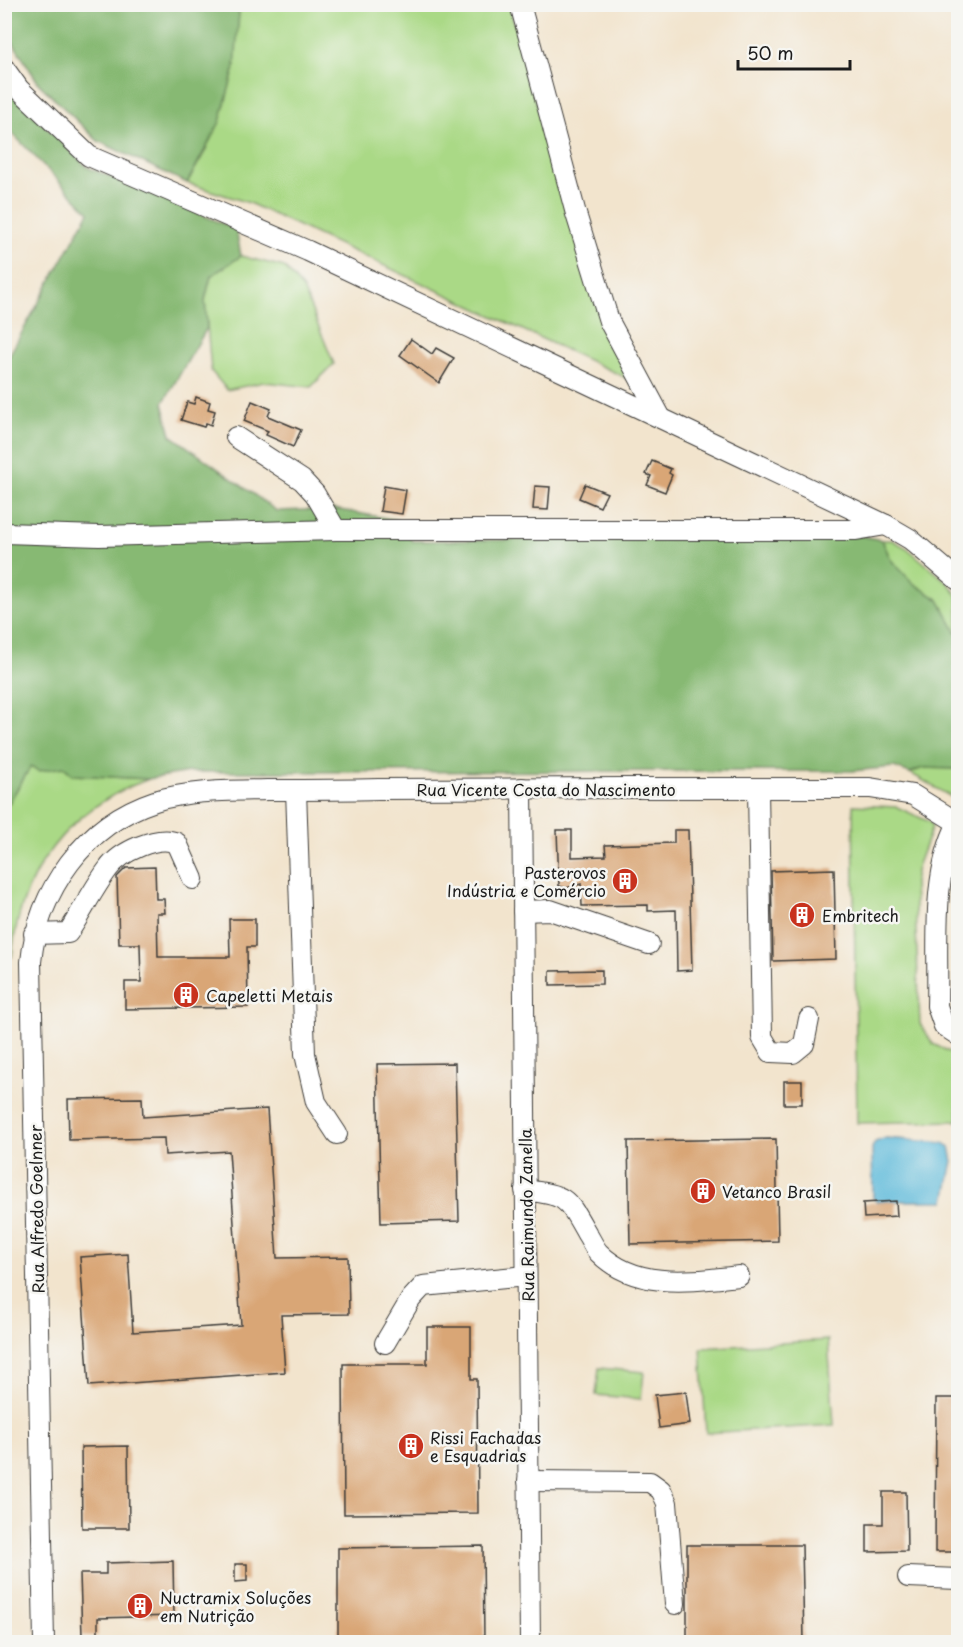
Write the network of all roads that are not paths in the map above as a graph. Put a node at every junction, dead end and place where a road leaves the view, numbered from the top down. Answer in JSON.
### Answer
{"nodes":[{"id":1,"x":520,"y":4,"type":"edge"},
{"id":2,"x":4,"y":68,"type":"edge"},
{"id":3,"x":661,"y":418,"type":"junction"},
{"id":4,"x":236,"y":436,"type":"dead end"},
{"id":5,"x":886,"y":525,"type":"junction"},
{"id":6,"x":336,"y":530,"type":"junction"},
{"id":7,"x":4,"y":533,"type":"edge"},
{"id":8,"x":956,"y":577,"type":"edge"},
{"id":9,"x":522,"y":788,"type":"junction"},
{"id":10,"x":758,"y":788,"type":"junction"},
{"id":11,"x":296,"y":790,"type":"junction"},
{"id":12,"x":128,"y":814,"type":"joint"},
{"id":13,"x":958,"y":823,"type":"edge"},
{"id":14,"x":193,"y":879,"type":"dead end"},
{"id":15,"x":523,"y":912,"type":"junction"},
{"id":16,"x":34,"y":934,"type":"junction"},
{"id":17,"x":648,"y":944,"type":"dead end"},
{"id":18,"x":809,"y":1019,"type":"dead end"},
{"id":19,"x":958,"y":1035,"type":"edge"},
{"id":20,"x":338,"y":1134,"type":"dead end"},
{"id":21,"x":525,"y":1190,"type":"junction"},
{"id":22,"x":526,"y":1276,"type":"junction"},
{"id":23,"x":738,"y":1276,"type":"dead end"},
{"id":24,"x":385,"y":1343,"type":"dead end"},
{"id":25,"x":528,"y":1481,"type":"junction"},
{"id":26,"x":908,"y":1577,"type":"dead end"},
{"id":27,"x":958,"y":1579,"type":"edge"},
{"id":28,"x":675,"y":1604,"type":"dead end"},
{"id":29,"x":44,"y":1642,"type":"edge"},
{"id":30,"x":530,"y":1642,"type":"edge"}],
"edges":[{"from":1,"to":3,"type":"street"},
{"from":2,"to":3,"type":"street"},
{"from":3,"to":5,"type":"street"},
{"from":4,"to":6,"type":"street"},
{"from":5,"to":6,"type":"street"},
{"from":5,"to":8,"type":"street"},
{"from":6,"to":7,"type":"street"},
{"from":9,"to":10,"type":"street","name":"Rua Vicente Costa do Nascimento"},
{"from":9,"to":11,"type":"street","name":"Rua Vicente Costa do Nascimento"},
{"from":9,"to":15,"type":"street","name":"Rua Raimundo Zanella"},
{"from":10,"to":13,"type":"street","name":"Rua Vicente Costa do Nascimento"},
{"from":10,"to":18,"type":"street"},
{"from":11,"to":12,"type":"street","name":"Rua Vicente Costa do Nascimento"},
{"from":11,"to":20,"type":"street"},
{"from":12,"to":16,"type":"street","name":"Rua Alfredo Goelnner"},
{"from":13,"to":19,"type":"street"},
{"from":14,"to":16,"type":"street"},
{"from":15,"to":17,"type":"street"},
{"from":15,"to":21,"type":"street","name":"Rua Raimundo Zanella"},
{"from":16,"to":29,"type":"street","name":"Rua Alfredo Goelnner"},
{"from":21,"to":22,"type":"street","name":"Rua Raimundo Zanella"},
{"from":21,"to":23,"type":"street"},
{"from":22,"to":24,"type":"street"},
{"from":22,"to":25,"type":"street","name":"Rua Raimundo Zanella"},
{"from":25,"to":28,"type":"street"},
{"from":25,"to":30,"type":"street","name":"Rua Raimundo Zanella"},
{"from":26,"to":27,"type":"street"}]}
